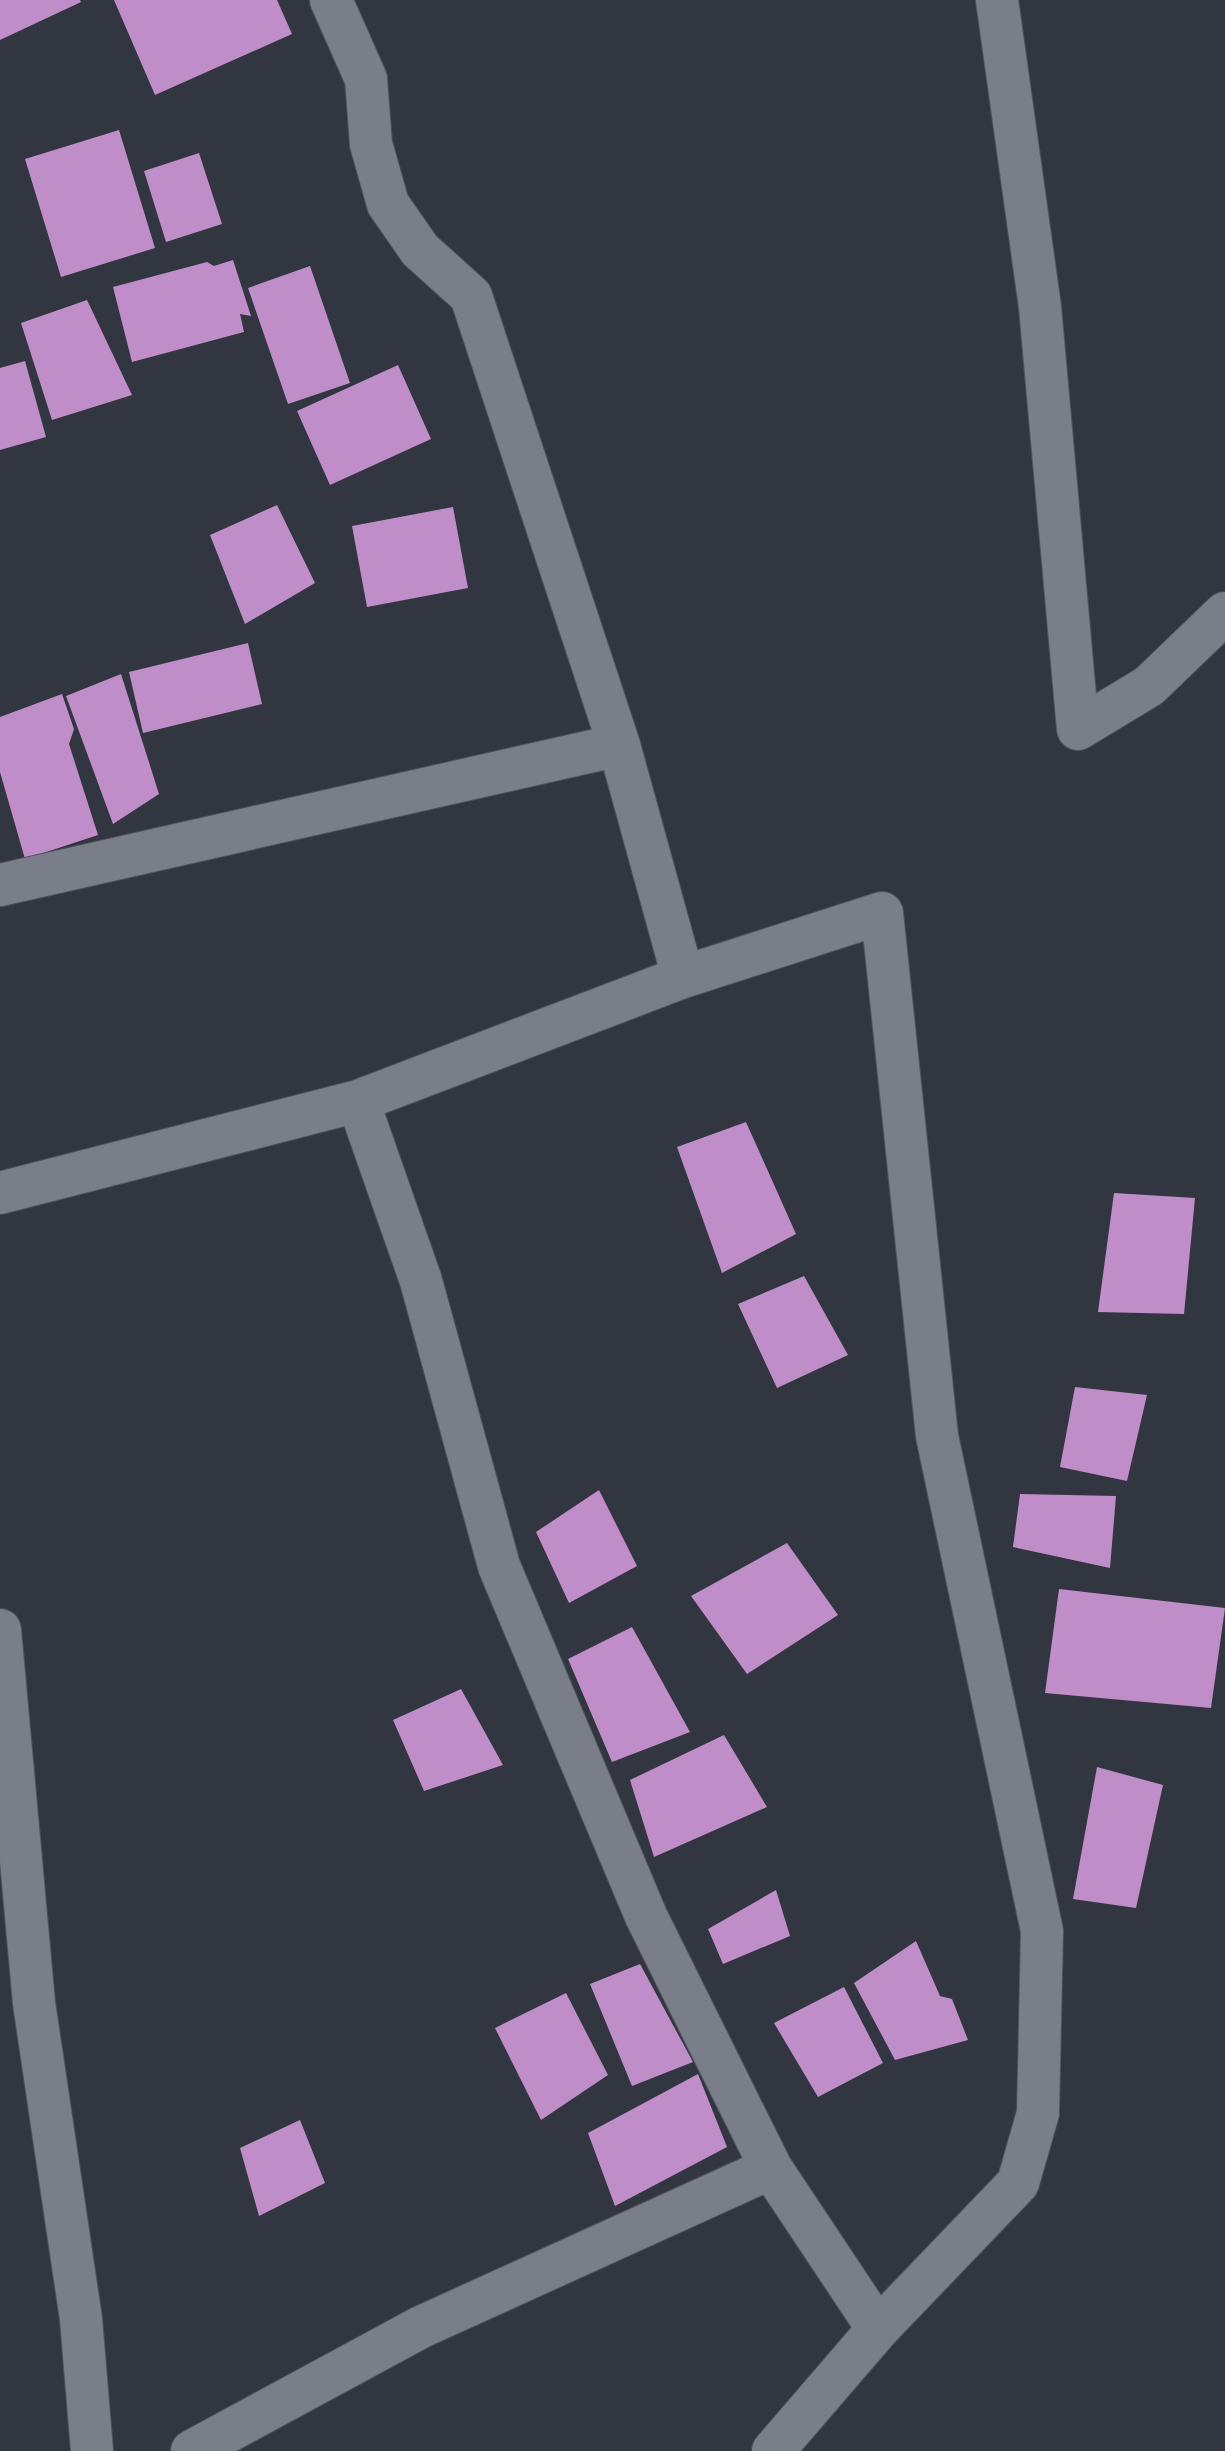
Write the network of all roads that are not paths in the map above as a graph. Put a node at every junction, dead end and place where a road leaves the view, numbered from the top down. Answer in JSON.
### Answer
{"nodes":[{"id":1,"x":331,"y":0,"type":"edge"},
{"id":2,"x":997,"y":0,"type":"edge"},
{"id":3,"x":1225,"y":613,"type":"edge"},
{"id":4,"x":619,"y":745,"type":"junction"},
{"id":5,"x":0,"y":885,"type":"edge"},
{"id":6,"x":683,"y":977,"type":"junction"},
{"id":7,"x":358,"y":1101,"type":"junction"},
{"id":8,"x":0,"y":1193,"type":"edge"},
{"id":9,"x":0,"y":1630,"type":"edge"},
{"id":10,"x":771,"y":2168,"type":"junction"},
{"id":11,"x":878,"y":2329,"type":"junction"},
{"id":12,"x":92,"y":2451,"type":"edge"},
{"id":13,"x":192,"y":2451,"type":"edge"},
{"id":14,"x":773,"y":2451,"type":"edge"}],
"edges":[{"from":1,"to":4,"type":"street"},
{"from":2,"to":3,"type":"street"},
{"from":4,"to":5,"type":"street"},
{"from":4,"to":6,"type":"street"},
{"from":6,"to":7,"type":"street"},
{"from":6,"to":11,"type":"street"},
{"from":7,"to":8,"type":"street"},
{"from":7,"to":10,"type":"street"},
{"from":9,"to":12,"type":"street"},
{"from":10,"to":11,"type":"street"},
{"from":10,"to":13,"type":"street"},
{"from":11,"to":14,"type":"street"}]}
